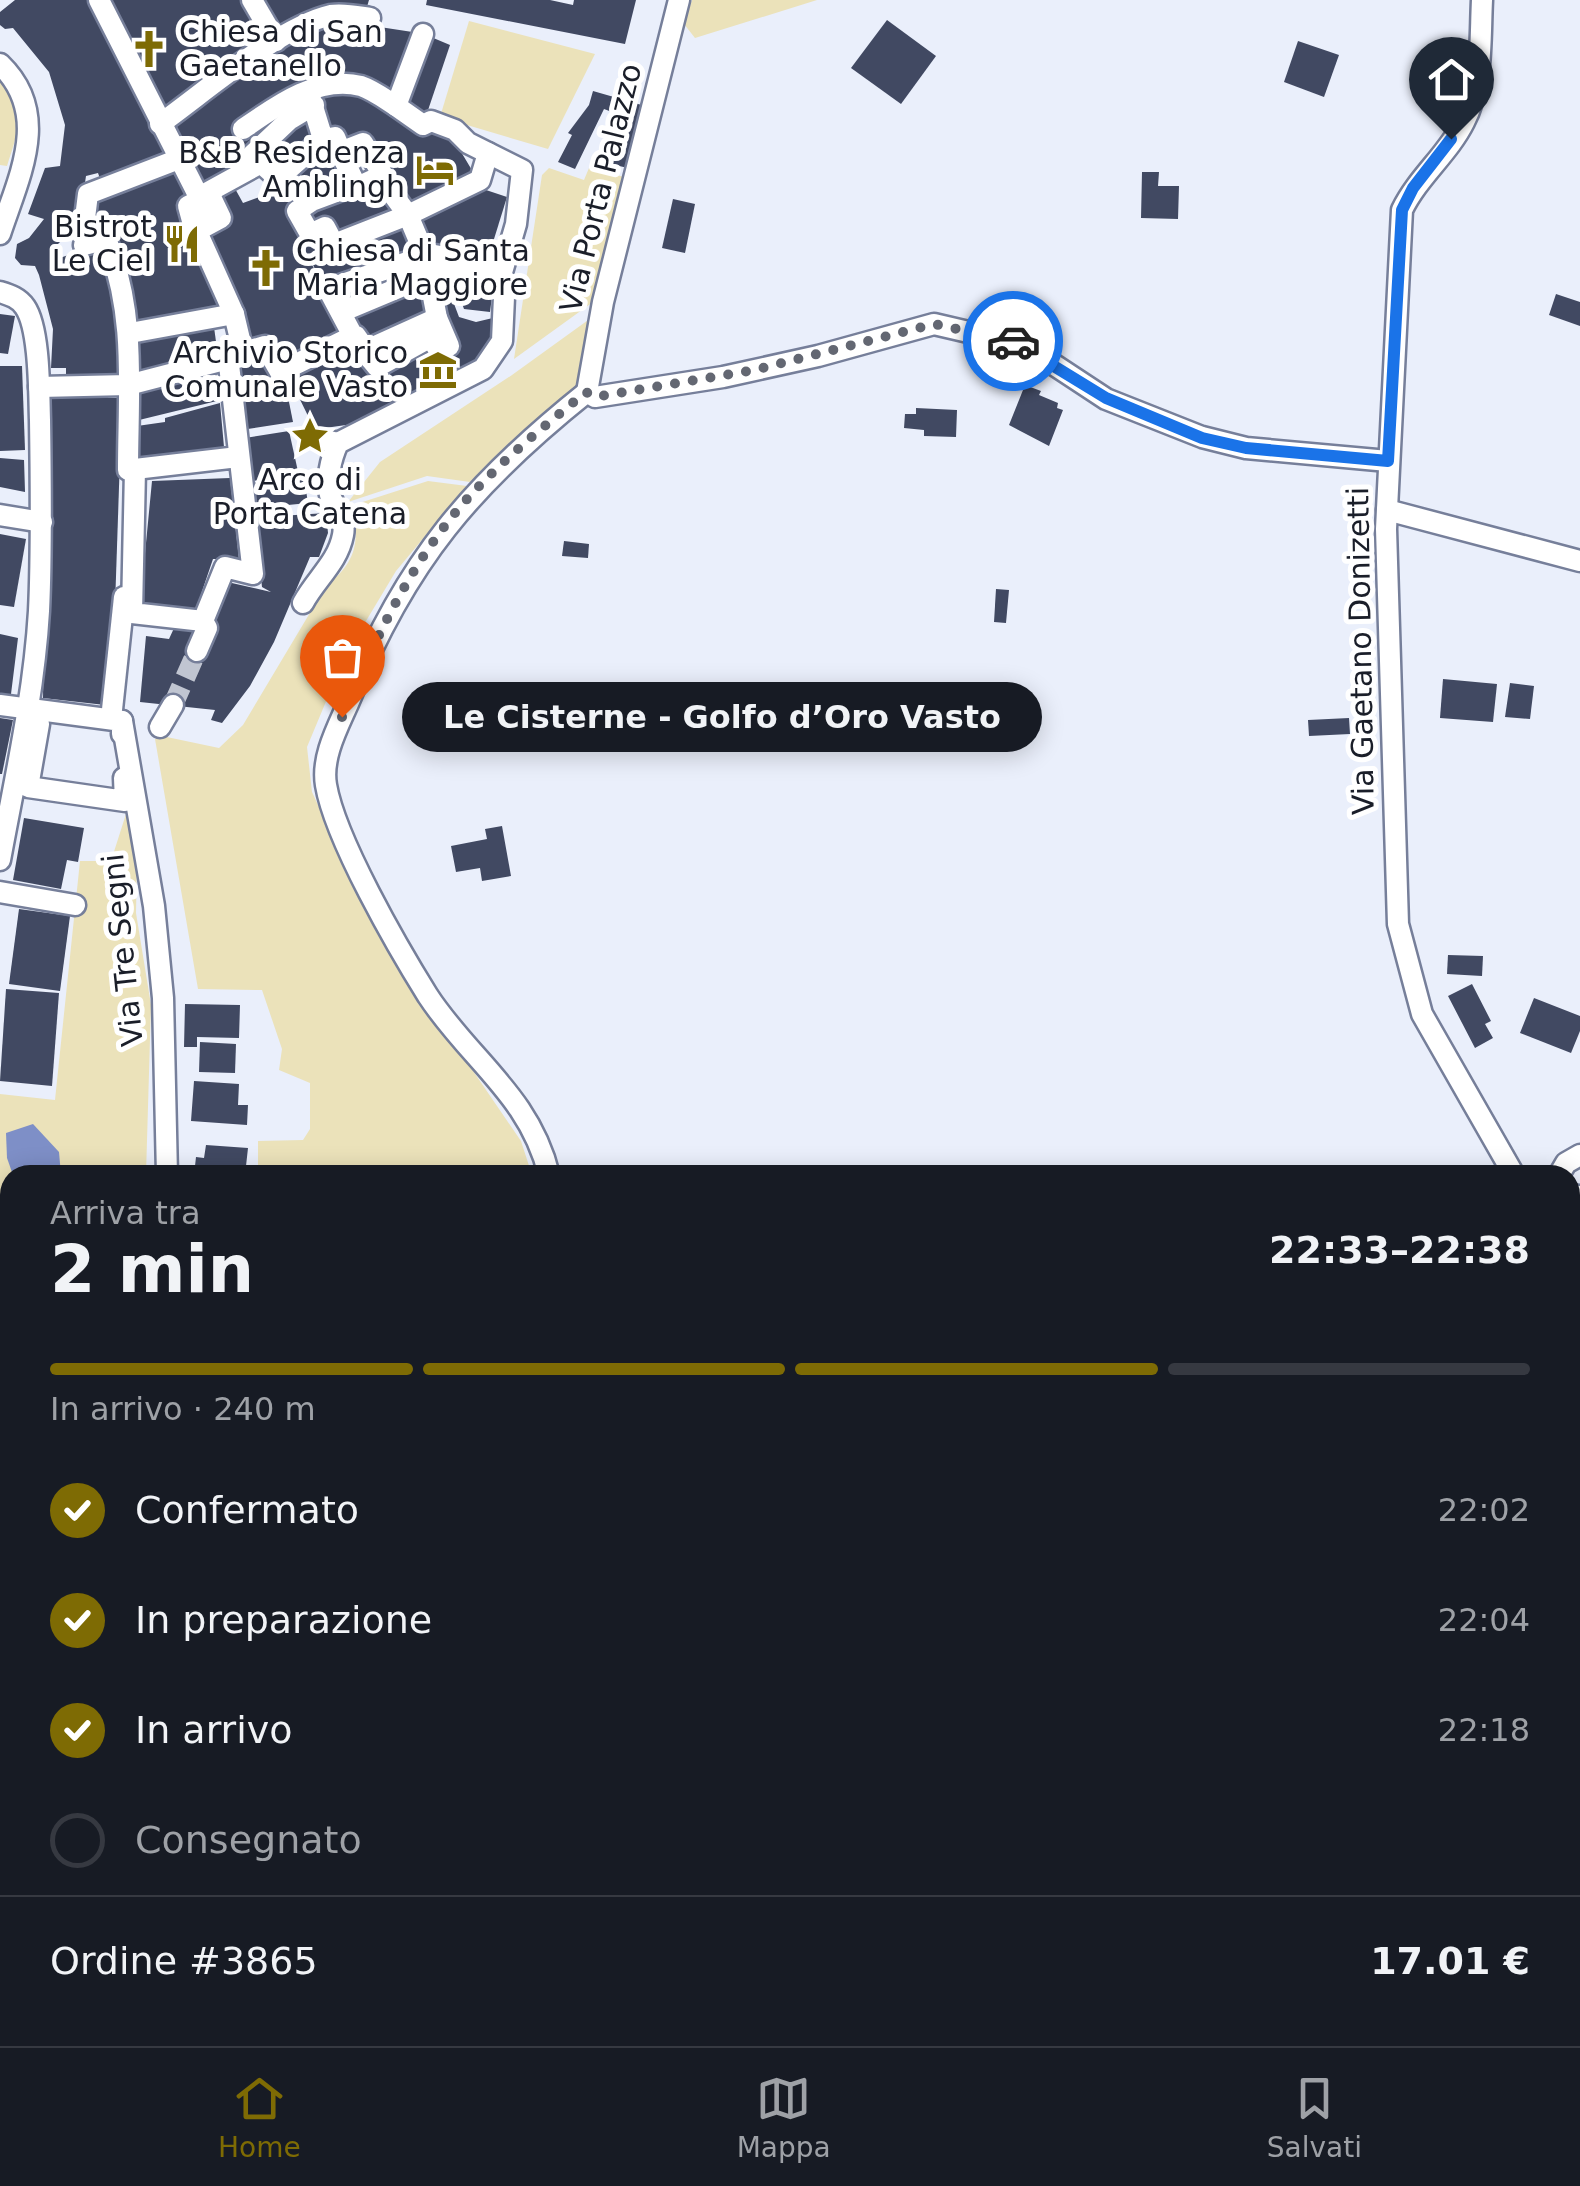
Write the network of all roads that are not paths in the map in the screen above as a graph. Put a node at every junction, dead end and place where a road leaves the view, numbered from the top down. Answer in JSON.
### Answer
{"nodes":[{"id":1,"x":100,"y":0,"type":"edge"},
{"id":2,"x":252,"y":0,"type":"edge"},
{"id":3,"x":680,"y":0,"type":"edge"},
{"id":4,"x":1482,"y":0,"type":"edge"},
{"id":5,"x":370,"y":18,"type":"dead end"},
{"id":6,"x":423,"y":34,"type":"dead end"},
{"id":7,"x":276,"y":41,"type":"junction"},
{"id":8,"x":0,"y":64,"type":"edge"},
{"id":9,"x":310,"y":98,"type":"junction"},
{"id":10,"x":396,"y":106,"type":"junction"},
{"id":11,"x":160,"y":124,"type":"junction"},
{"id":12,"x":243,"y":129,"type":"dead end"},
{"id":13,"x":323,"y":139,"type":"junction"},
{"id":14,"x":342,"y":151,"type":"junction"},
{"id":15,"x":488,"y":153,"type":"junction"},
{"id":16,"x":179,"y":159,"type":"junction"},
{"id":17,"x":256,"y":159,"type":"junction"},
{"id":18,"x":380,"y":177,"type":"junction"},
{"id":19,"x":355,"y":185,"type":"junction"},
{"id":20,"x":199,"y":199,"type":"junction"},
{"id":21,"x":408,"y":215,"type":"junction"},
{"id":22,"x":85,"y":218,"type":"dead end"},
{"id":23,"x":0,"y":234,"type":"edge"},
{"id":24,"x":84,"y":245,"type":"dead end"},
{"id":25,"x":424,"y":266,"type":"junction"},
{"id":26,"x":502,"y":273,"type":"junction"},
{"id":27,"x":0,"y":292,"type":"edge"},
{"id":28,"x":341,"y":312,"type":"junction"},
{"id":29,"x":234,"y":314,"type":"junction"},
{"id":30,"x":437,"y":318,"type":"junction"},
{"id":31,"x":130,"y":333,"type":"junction"},
{"id":32,"x":366,"y":351,"type":"junction"},
{"id":33,"x":236,"y":355,"type":"junction"},
{"id":34,"x":128,"y":385,"type":"junction"},
{"id":35,"x":39,"y":387,"type":"junction"},
{"id":36,"x":586,"y":392,"type":"junction"},
{"id":37,"x":316,"y":438,"type":"dead end"},
{"id":38,"x":338,"y":444,"type":"junction"},
{"id":39,"x":238,"y":457,"type":"junction"},
{"id":40,"x":1388,"y":461,"type":"junction"},
{"id":41,"x":131,"y":470,"type":"junction"},
{"id":42,"x":1387,"y":510,"type":"junction"},
{"id":43,"x":0,"y":515,"type":"edge"},
{"id":44,"x":42,"y":522,"type":"junction"},
{"id":45,"x":1580,"y":561,"type":"edge"},
{"id":46,"x":303,"y":603,"type":"dead end"},
{"id":47,"x":203,"y":621,"type":"junction"},
{"id":48,"x":197,"y":650,"type":"tunnel mouth"},
{"id":49,"x":0,"y":705,"type":"edge"},
{"id":50,"x":173,"y":705,"type":"tunnel mouth"},
{"id":51,"x":34,"y":711,"type":"junction"},
{"id":52,"x":117,"y":720,"type":"junction"},
{"id":53,"x":160,"y":727,"type":"dead end"},
{"id":54,"x":0,"y":860,"type":"edge"},
{"id":55,"x":0,"y":892,"type":"edge"},
{"id":56,"x":75,"y":905,"type":"dead end"},
{"id":57,"x":166,"y":1165,"type":"edge"},
{"id":58,"x":545,"y":1165,"type":"edge"},
{"id":59,"x":1508,"y":1165,"type":"edge"}],
"edges":[{"from":1,"to":11,"type":"street"},
{"from":2,"to":7,"type":"street"},
{"from":3,"to":36,"type":"street","name":"Via Porta Palazzo"},
{"from":4,"to":40,"type":"street","name":"Via Gaetano Donizetti"},
{"from":5,"to":7,"type":"street"},
{"from":6,"to":10,"type":"street"},
{"from":7,"to":11,"type":"street"},
{"from":8,"to":23,"type":"street"},
{"from":9,"to":10,"type":"street"},
{"from":9,"to":12,"type":"street"},
{"from":9,"to":13,"type":"street"},
{"from":9,"to":17,"type":"street"},
{"from":10,"to":15,"type":"street"},
{"from":11,"to":16,"type":"street"},
{"from":13,"to":14,"type":"street"},
{"from":13,"to":17,"type":"street"},
{"from":14,"to":18,"type":"street"},
{"from":14,"to":19,"type":"street"},
{"from":15,"to":21,"type":"street"},
{"from":15,"to":26,"type":"street"},
{"from":16,"to":20,"type":"street"},
{"from":16,"to":22,"type":"street"},
{"from":17,"to":20,"type":"street"},
{"from":18,"to":19,"type":"street"},
{"from":18,"to":21,"type":"street"},
{"from":19,"to":21,"type":"street"},
{"from":20,"to":29,"type":"street"},
{"from":21,"to":25,"type":"street"},
{"from":24,"to":31,"type":"street"},
{"from":25,"to":26,"type":"street"},
{"from":25,"to":28,"type":"street"},
{"from":25,"to":28,"type":"street"},
{"from":25,"to":30,"type":"street"},
{"from":26,"to":38,"type":"street"},
{"from":27,"to":35,"type":"street"},
{"from":28,"to":32,"type":"street"},
{"from":29,"to":31,"type":"street"},
{"from":29,"to":33,"type":"street"},
{"from":30,"to":32,"type":"street"},
{"from":30,"to":32,"type":"street"},
{"from":31,"to":34,"type":"street"},
{"from":32,"to":33,"type":"street"},
{"from":33,"to":34,"type":"street"},
{"from":33,"to":39,"type":"street"},
{"from":34,"to":35,"type":"street"},
{"from":34,"to":41,"type":"street"},
{"from":35,"to":44,"type":"street"},
{"from":36,"to":40,"type":"street"},
{"from":36,"to":58,"type":"street"},
{"from":37,"to":38,"type":"street"},
{"from":38,"to":46,"type":"street"},
{"from":39,"to":41,"type":"street"},
{"from":39,"to":47,"type":"street"},
{"from":40,"to":42,"type":"street","name":"Via Gaetano Donizetti"},
{"from":41,"to":47,"type":"street"},
{"from":41,"to":52,"type":"street"},
{"from":42,"to":45,"type":"street"},
{"from":42,"to":59,"type":"street","name":"Via Gaetano Donizetti"},
{"from":43,"to":44,"type":"street"},
{"from":44,"to":51,"type":"street"},
{"from":47,"to":48,"type":"street"},
{"from":49,"to":51,"type":"street"},
{"from":50,"to":53,"type":"street"},
{"from":51,"to":52,"type":"street"},
{"from":51,"to":52,"type":"street"},
{"from":51,"to":54,"type":"street"},
{"from":52,"to":57,"type":"street","name":"Via Tre Segni"},
{"from":55,"to":56,"type":"street"}]}
